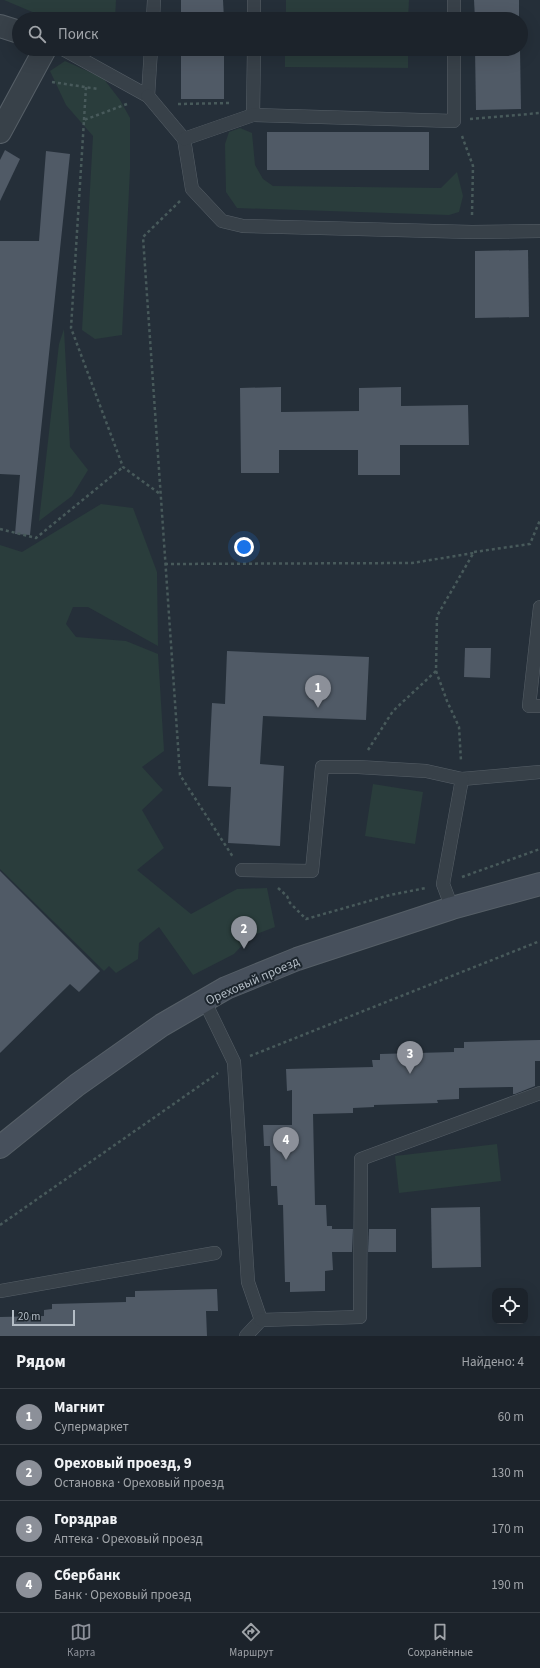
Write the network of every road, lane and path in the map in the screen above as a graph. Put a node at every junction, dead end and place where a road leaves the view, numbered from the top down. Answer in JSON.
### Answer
{"nodes":[{"id":1,"x":154,"y":0,"type":"edge"},
{"id":2,"x":254,"y":0,"type":"edge"},
{"id":3,"x":454,"y":0,"type":"edge"},
{"id":4,"x":153,"y":12,"type":"edge"},
{"id":5,"x":254,"y":12,"type":"edge"},
{"id":6,"x":454,"y":12,"type":"edge"},
{"id":7,"x":0,"y":26,"type":"edge"},
{"id":8,"x":12,"y":30,"type":"edge"},
{"id":9,"x":41,"y":56,"type":"edge"},
{"id":10,"x":75,"y":56,"type":"edge"},
{"id":11,"x":151,"y":56,"type":"edge"},
{"id":12,"x":254,"y":56,"type":"edge"},
{"id":13,"x":454,"y":56,"type":"edge"},
{"id":14,"x":29,"y":79,"type":"junction"},
{"id":15,"x":86,"y":87,"type":"junction"},
{"id":16,"x":101,"y":90,"type":"dead end"},
{"id":17,"x":152,"y":100,"type":"junction"},
{"id":18,"x":253,"y":109,"type":"junction"},
{"id":19,"x":540,"y":113,"type":"edge"},
{"id":20,"x":84,"y":120,"type":"junction"},
{"id":21,"x":454,"y":121,"type":"junction"},
{"id":22,"x":0,"y":132,"type":"edge"},
{"id":23,"x":184,"y":139,"type":"junction"},
{"id":24,"x":192,"y":189,"type":"junction"},
{"id":25,"x":540,"y":231,"type":"edge"},
{"id":26,"x":472,"y":232,"type":"junction"},
{"id":27,"x":123,"y":467,"type":"junction"},
{"id":28,"x":160,"y":495,"type":"junction"},
{"id":29,"x":540,"y":520,"type":"edge"},
{"id":30,"x":0,"y":529,"type":"edge"},
{"id":31,"x":474,"y":552,"type":"junction"},
{"id":32,"x":165,"y":564,"type":"junction"},
{"id":33,"x":540,"y":607,"type":"edge"},
{"id":34,"x":436,"y":671,"type":"junction"},
{"id":35,"x":540,"y":706,"type":"edge"},
{"id":36,"x":358,"y":767,"type":"junction"},
{"id":37,"x":540,"y":772,"type":"edge"},
{"id":38,"x":462,"y":779,"type":"junction"},
{"id":39,"x":242,"y":870,"type":"joint"},
{"id":40,"x":268,"y":870,"type":"junction"},
{"id":41,"x":540,"y":884,"type":"edge"},
{"id":42,"x":452,"y":908,"type":"junction"},
{"id":43,"x":333,"y":911,"type":"dead end"},
{"id":44,"x":540,"y":941,"type":"edge"},
{"id":45,"x":204,"y":1000,"type":"junction"},
{"id":46,"x":234,"y":1062,"type":"junction"},
{"id":47,"x":540,"y":1093,"type":"edge"},
{"id":48,"x":0,"y":1147,"type":"edge"},
{"id":49,"x":0,"y":1225,"type":"edge"},
{"id":50,"x":215,"y":1253,"type":"dead end"},
{"id":51,"x":0,"y":1291,"type":"edge"},
{"id":52,"x":261,"y":1320,"type":"junction"},
{"id":53,"x":246,"y":1336,"type":"edge"}],
"edges":[{"from":1,"to":4,"type":"lane"},
{"from":2,"to":5,"type":"lane"},
{"from":3,"to":6,"type":"lane"},
{"from":7,"to":8,"type":"street"},
{"from":9,"to":14,"type":"street"},
{"from":10,"to":17,"type":"lane"},
{"from":11,"to":17,"type":"lane"},
{"from":12,"to":18,"type":"lane"},
{"from":13,"to":21,"type":"lane"},
{"from":14,"to":15,"type":"path"},
{"from":14,"to":22,"type":"street"},
{"from":15,"to":16,"type":"path"},
{"from":15,"to":20,"type":"path"},
{"from":17,"to":18,"type":"path"},
{"from":17,"to":20,"type":"path"},
{"from":17,"to":23,"type":"lane"},
{"from":18,"to":21,"type":"lane"},
{"from":18,"to":23,"type":"lane"},
{"from":19,"to":21,"type":"path"},
{"from":20,"to":27,"type":"path"},
{"from":21,"to":26,"type":"path"},
{"from":23,"to":24,"type":"lane"},
{"from":24,"to":26,"type":"lane"},
{"from":24,"to":28,"type":"path"},
{"from":25,"to":26,"type":"lane"},
{"from":27,"to":28,"type":"path"},
{"from":27,"to":30,"type":"path"},
{"from":28,"to":32,"type":"path"},
{"from":29,"to":31,"type":"path"},
{"from":31,"to":32,"type":"path"},
{"from":31,"to":34,"type":"path"},
{"from":32,"to":39,"type":"path"},
{"from":33,"to":35,"type":"lane"},
{"from":34,"to":36,"type":"path"},
{"from":34,"to":38,"type":"path"},
{"from":36,"to":38,"type":"lane"},
{"from":36,"to":40,"type":"lane"},
{"from":37,"to":38,"type":"lane"},
{"from":38,"to":42,"type":"lane"},
{"from":39,"to":40,"type":"lane"},
{"from":40,"to":43,"type":"path"},
{"from":41,"to":42,"type":"street","name":"Ореховый проезд"},
{"from":42,"to":45,"type":"street","name":"Ореховый проезд"},
{"from":44,"to":46,"type":"path"},
{"from":45,"to":46,"type":"lane"},
{"from":45,"to":48,"type":"street","name":"Ореховый проезд"},
{"from":46,"to":49,"type":"path"},
{"from":46,"to":52,"type":"lane"},
{"from":47,"to":52,"type":"lane"},
{"from":50,"to":51,"type":"lane"},
{"from":52,"to":53,"type":"lane"}]}
